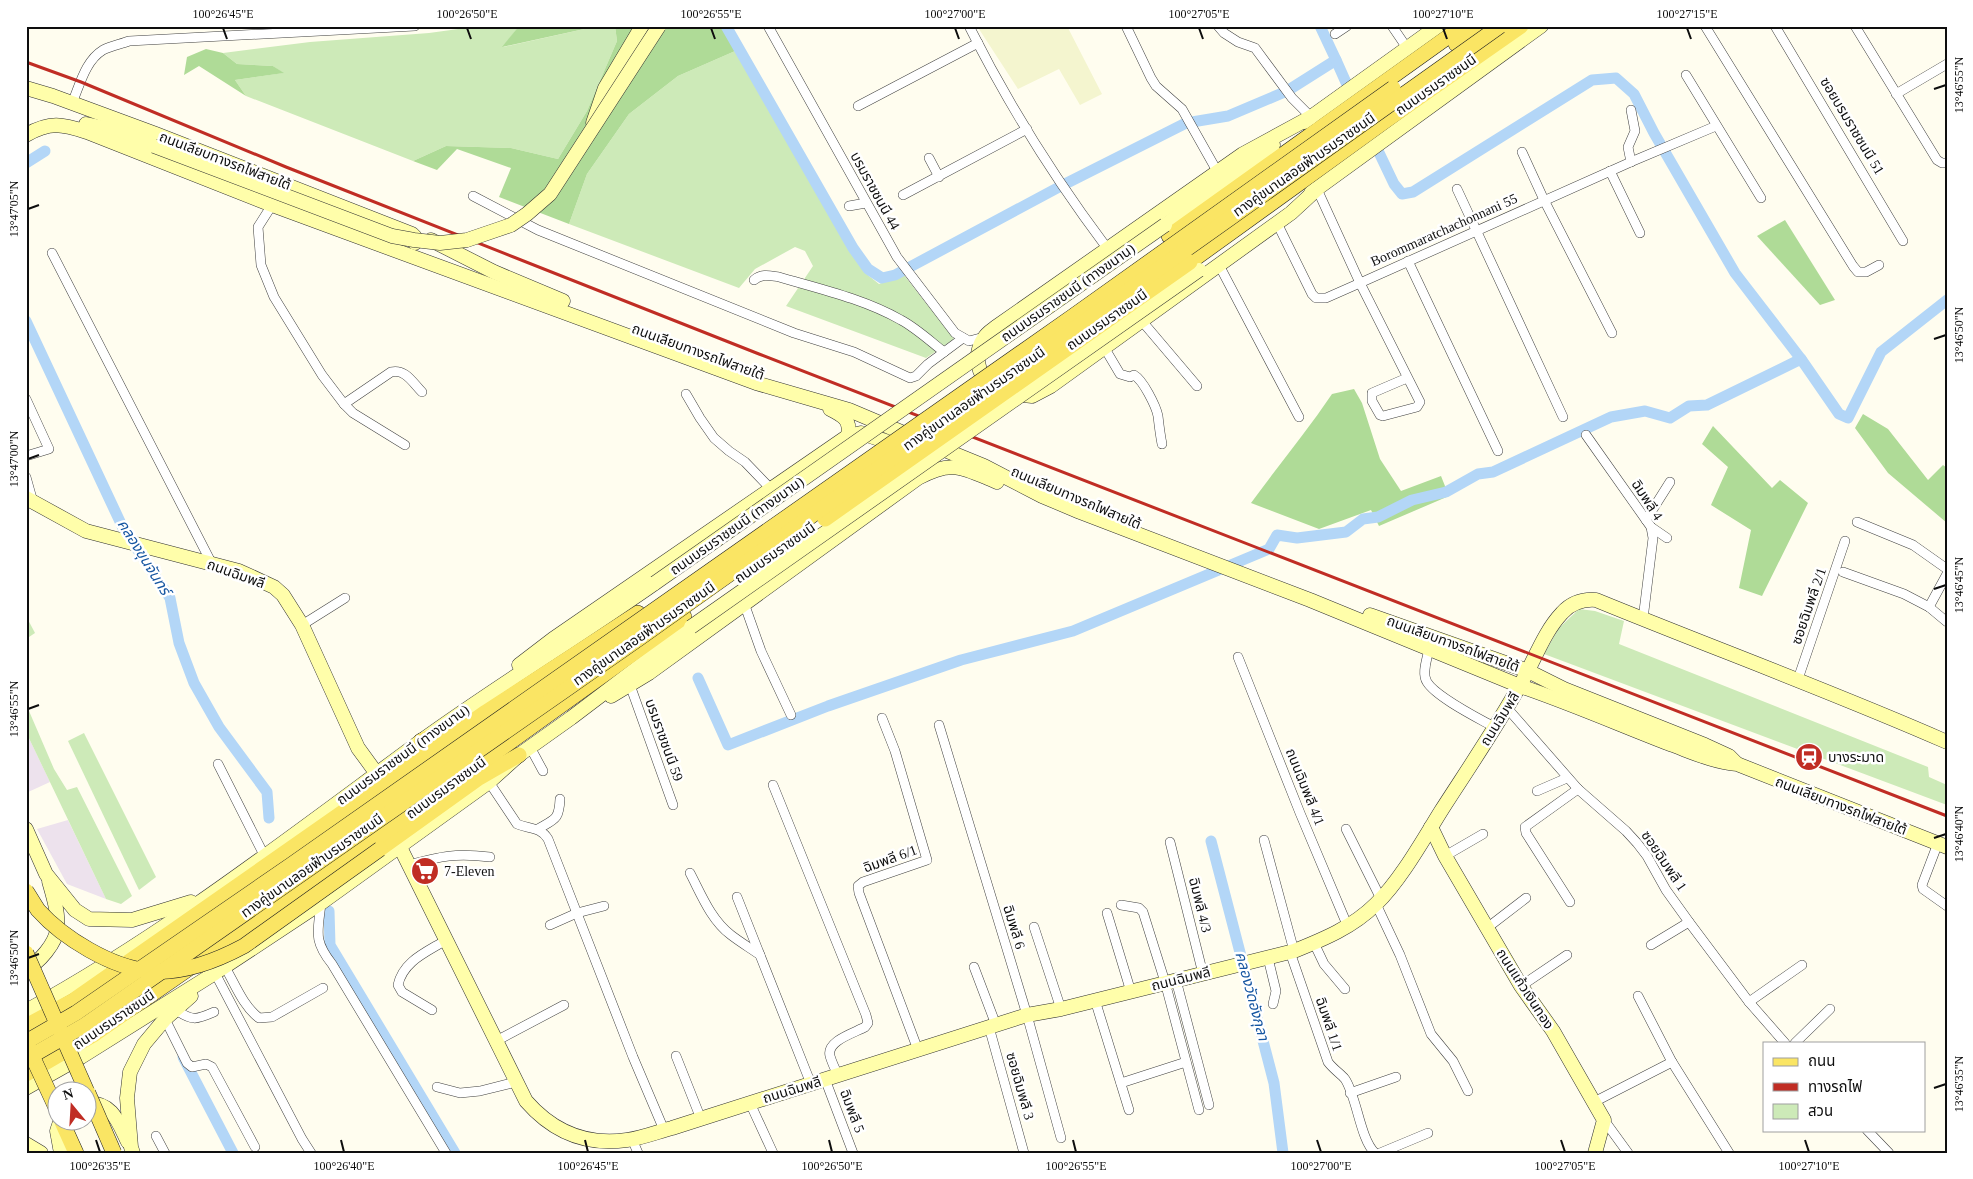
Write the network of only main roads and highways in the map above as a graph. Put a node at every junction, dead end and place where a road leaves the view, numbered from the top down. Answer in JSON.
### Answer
{"nodes":[{"id":1,"x":642,"y":26,"type":"edge"},
{"id":2,"x":659,"y":26,"type":"edge"},
{"id":3,"x":1438,"y":26,"type":"edge"},
{"id":4,"x":1463,"y":26,"type":"edge"},
{"id":5,"x":1480,"y":26,"type":"edge"},
{"id":6,"x":1500,"y":26,"type":"edge"},
{"id":7,"x":1521,"y":26,"type":"edge"},
{"id":8,"x":1541,"y":26,"type":"edge"},
{"id":9,"x":1366,"y":86,"type":"junction"},
{"id":10,"x":28,"y":89,"type":"edge"},
{"id":11,"x":1350,"y":98,"type":"junction"},
{"id":12,"x":1311,"y":117,"type":"junction"},
{"id":13,"x":56,"y":124,"type":"junction"},
{"id":14,"x":1387,"y":129,"type":"junction"},
{"id":15,"x":118,"y":131,"type":"junction"},
{"id":16,"x":589,"y":134,"type":"junction"},
{"id":17,"x":26,"y":135,"type":"edge"},
{"id":18,"x":1317,"y":188,"type":"junction"},
{"id":19,"x":1167,"y":231,"type":"junction"},
{"id":20,"x":415,"y":244,"type":"junction"},
{"id":21,"x":420,"y":259,"type":"junction"},
{"id":22,"x":1194,"y":266,"type":"junction"},
{"id":23,"x":822,"y":404,"type":"junction"},
{"id":24,"x":848,"y":436,"type":"junction"},
{"id":25,"x":918,"y":478,"type":"junction"},
{"id":26,"x":1042,"y":496,"type":"junction"},
{"id":27,"x":30,"y":500,"type":"edge"},
{"id":28,"x":1216,"y":559,"type":"junction"},
{"id":29,"x":1234,"y":567,"type":"junction"},
{"id":30,"x":688,"y":622,"type":"junction"},
{"id":31,"x":1528,"y":671,"type":"junction"},
{"id":32,"x":1520,"y":686,"type":"junction"},
{"id":33,"x":498,"y":689,"type":"junction"},
{"id":34,"x":486,"y":712,"type":"junction"},
{"id":35,"x":571,"y":718,"type":"junction"},
{"id":36,"x":421,"y":741,"type":"junction"},
{"id":37,"x":1947,"y":742,"type":"edge"},
{"id":38,"x":524,"y":751,"type":"junction"},
{"id":39,"x":1737,"y":764,"type":"junction"},
{"id":40,"x":377,"y":774,"type":"junction"},
{"id":41,"x":1431,"y":827,"type":"junction"},
{"id":42,"x":26,"y":829,"type":"edge"},
{"id":43,"x":1942,"y":845,"type":"edge"},
{"id":44,"x":400,"y":847,"type":"junction"},
{"id":45,"x":46,"y":874,"type":"junction"},
{"id":46,"x":26,"y":890,"type":"edge"},
{"id":47,"x":207,"y":896,"type":"junction"},
{"id":48,"x":26,"y":953,"type":"edge"},
{"id":49,"x":26,"y":968,"type":"edge"},
{"id":50,"x":220,"y":970,"type":"junction"},
{"id":51,"x":26,"y":1011,"type":"edge"},
{"id":52,"x":26,"y":1026,"type":"edge"},
{"id":53,"x":26,"y":1042,"type":"edge"},
{"id":54,"x":26,"y":1059,"type":"edge"},
{"id":55,"x":26,"y":1074,"type":"edge"},
{"id":56,"x":83,"y":1082,"type":"edge"},
{"id":57,"x":26,"y":1088,"type":"edge"},
{"id":58,"x":48,"y":1090,"type":"edge"},
{"id":59,"x":98,"y":1104,"type":"edge"},
{"id":60,"x":98,"y":1117,"type":"edge"},
{"id":61,"x":57,"y":1132,"type":"edge"},
{"id":62,"x":66,"y":1132,"type":"edge"},
{"id":63,"x":26,"y":1144,"type":"edge"},
{"id":64,"x":132,"y":1150,"type":"edge"},
{"id":65,"x":40,"y":1153,"type":"edge"},
{"id":66,"x":61,"y":1153,"type":"edge"},
{"id":67,"x":76,"y":1153,"type":"edge"},
{"id":68,"x":114,"y":1153,"type":"edge"},
{"id":69,"x":1595,"y":1153,"type":"edge"}],
"edges":[{"from":1,"to":16,"type":"main road","bridge":true},
{"from":2,"to":16,"type":"main road","bridge":true},
{"from":3,"to":9,"type":"main road"},
{"from":4,"to":9,"type":"main road","name":"ถนนบรมราชชนนี"},
{"from":5,"to":53,"type":"main road","name":"ทางคู่ขนานลอยฟ้าบรมราชชนนี","bridge":true},
{"from":6,"to":54,"type":"main road","name":"ทางคู่ขนานลอยฟ้าบรมราชชนนี","bridge":true},
{"from":7,"to":14,"type":"main road","name":"ถนนบรมราชชนนี"},
{"from":8,"to":14,"type":"main road"},
{"from":9,"to":11,"type":"main road","name":"ถนนบรมราชชนนี"},
{"from":10,"to":15,"type":"main road"},
{"from":10,"to":20,"type":"main road","name":"ถนนเลียบทางรถไฟสายใต้"},
{"from":11,"to":12,"type":"main road","name":"ถนนบรมราชชนนี (ทางขนาน)"},
{"from":11,"to":19,"type":"main road","name":"ถนนบรมราชชนนี"},
{"from":12,"to":18,"type":"main road"},
{"from":12,"to":19,"type":"main road","name":"ถนนบรมราชชนนี (ทางขนาน)"},
{"from":13,"to":15,"type":"main road"},
{"from":13,"to":17,"type":"main road"},
{"from":13,"to":21,"type":"main road","name":"ถนนเลียบทางรถไฟสายใต้"},
{"from":14,"to":18,"type":"main road"},
{"from":14,"to":22,"type":"main road","name":"ถนนบรมราชชนนี"},
{"from":15,"to":16,"type":"main road","bridge":true},
{"from":18,"to":22,"type":"main road"},
{"from":19,"to":33,"type":"main road","name":"ถนนบรมราชชนนี (ทางขนาน)","bridge":true},
{"from":19,"to":34,"type":"main road","name":"ถนนบรมราชชนนี"},
{"from":20,"to":21,"type":"main road","name":"ถนนเลียบทางรถไฟสายใต้"},
{"from":20,"to":28,"type":"main road","name":"ถนนเลียบทางรถไฟสายใต้"},
{"from":21,"to":23,"type":"main road","name":"ถนนเลียบทางรถไฟสายใต้"},
{"from":22,"to":30,"type":"main road","name":"ถนนบรมราชชนนี","bridge":true},
{"from":23,"to":24,"type":"main road"},
{"from":23,"to":26,"type":"main road","name":"ถนนเลียบทางรถไฟสายใต้"},
{"from":24,"to":25,"type":"main road"},
{"from":24,"to":33,"type":"main road"},
{"from":25,"to":26,"type":"main road"},
{"from":25,"to":35,"type":"main road"},
{"from":26,"to":28,"type":"main road","name":"ถนนเลียบทางรถไฟสายใต้"},
{"from":27,"to":40,"type":"main road","name":"ถนนฉิมพลี"},
{"from":28,"to":29,"type":"main road","name":"ถนนเลียบทางรถไฟสายใต้"},
{"from":29,"to":31,"type":"main road","name":"ถนนเลียบทางรถไฟสายใต้"},
{"from":29,"to":32,"type":"main road","name":"ถนนเลียบทางรถไฟสายใต้"},
{"from":30,"to":35,"type":"main road"},
{"from":30,"to":55,"type":"main road","name":"ถนนบรมราชชนนี"},
{"from":31,"to":32,"type":"main road","name":"ถนนฉิมพลี"},
{"from":31,"to":37,"type":"main road","name":"ถนนฉิมพลี"},
{"from":31,"to":39,"type":"main road","name":"ถนนเลียบทางรถไฟสายใต้"},
{"from":32,"to":39,"type":"main road","name":"ถนนเลียบทางรถไฟสายใต้"},
{"from":32,"to":41,"type":"main road","name":"ถนนฉิมพลี"},
{"from":33,"to":36,"type":"main road","name":"ถนนบรมราชชนนี (ทางขนาน)"},
{"from":34,"to":36,"type":"main road"},
{"from":34,"to":52,"type":"main road","name":"ถนนบรมราชชนนี"},
{"from":35,"to":38,"type":"main road"},
{"from":36,"to":40,"type":"main road","name":"ถนนบรมราชชนนี (ทางขนาน)"},
{"from":38,"to":44,"type":"main road"},
{"from":38,"to":46,"type":"main road","bridge":true},
{"from":39,"to":43,"type":"main road","name":"ถนนเลียบทางรถไฟสายใต้"},
{"from":40,"to":47,"type":"main road","name":"ถนนบรมราชชนนี (ทางขนาน)"},
{"from":41,"to":44,"type":"main road","name":"ถนนฉิมพลี"},
{"from":41,"to":69,"type":"main road","name":"ถนนแก้วเงินทอง"},
{"from":42,"to":45,"type":"main road"},
{"from":44,"to":50,"type":"main road"},
{"from":45,"to":47,"type":"main road"},
{"from":45,"to":49,"type":"main road"},
{"from":47,"to":51,"type":"main road","name":"ถนนบรมราชชนนี (ทางขนาน)"},
{"from":48,"to":56,"type":"main road","bridge":true},
{"from":50,"to":57,"type":"main road"},
{"from":50,"to":64,"type":"main road"},
{"from":53,"to":58,"type":"main road","bridge":true},
{"from":59,"to":64,"type":"main road"},
{"from":60,"to":68,"type":"main road","bridge":true},
{"from":61,"to":66,"type":"main road"},
{"from":62,"to":67,"type":"main road"},
{"from":63,"to":65,"type":"main road"}]}
